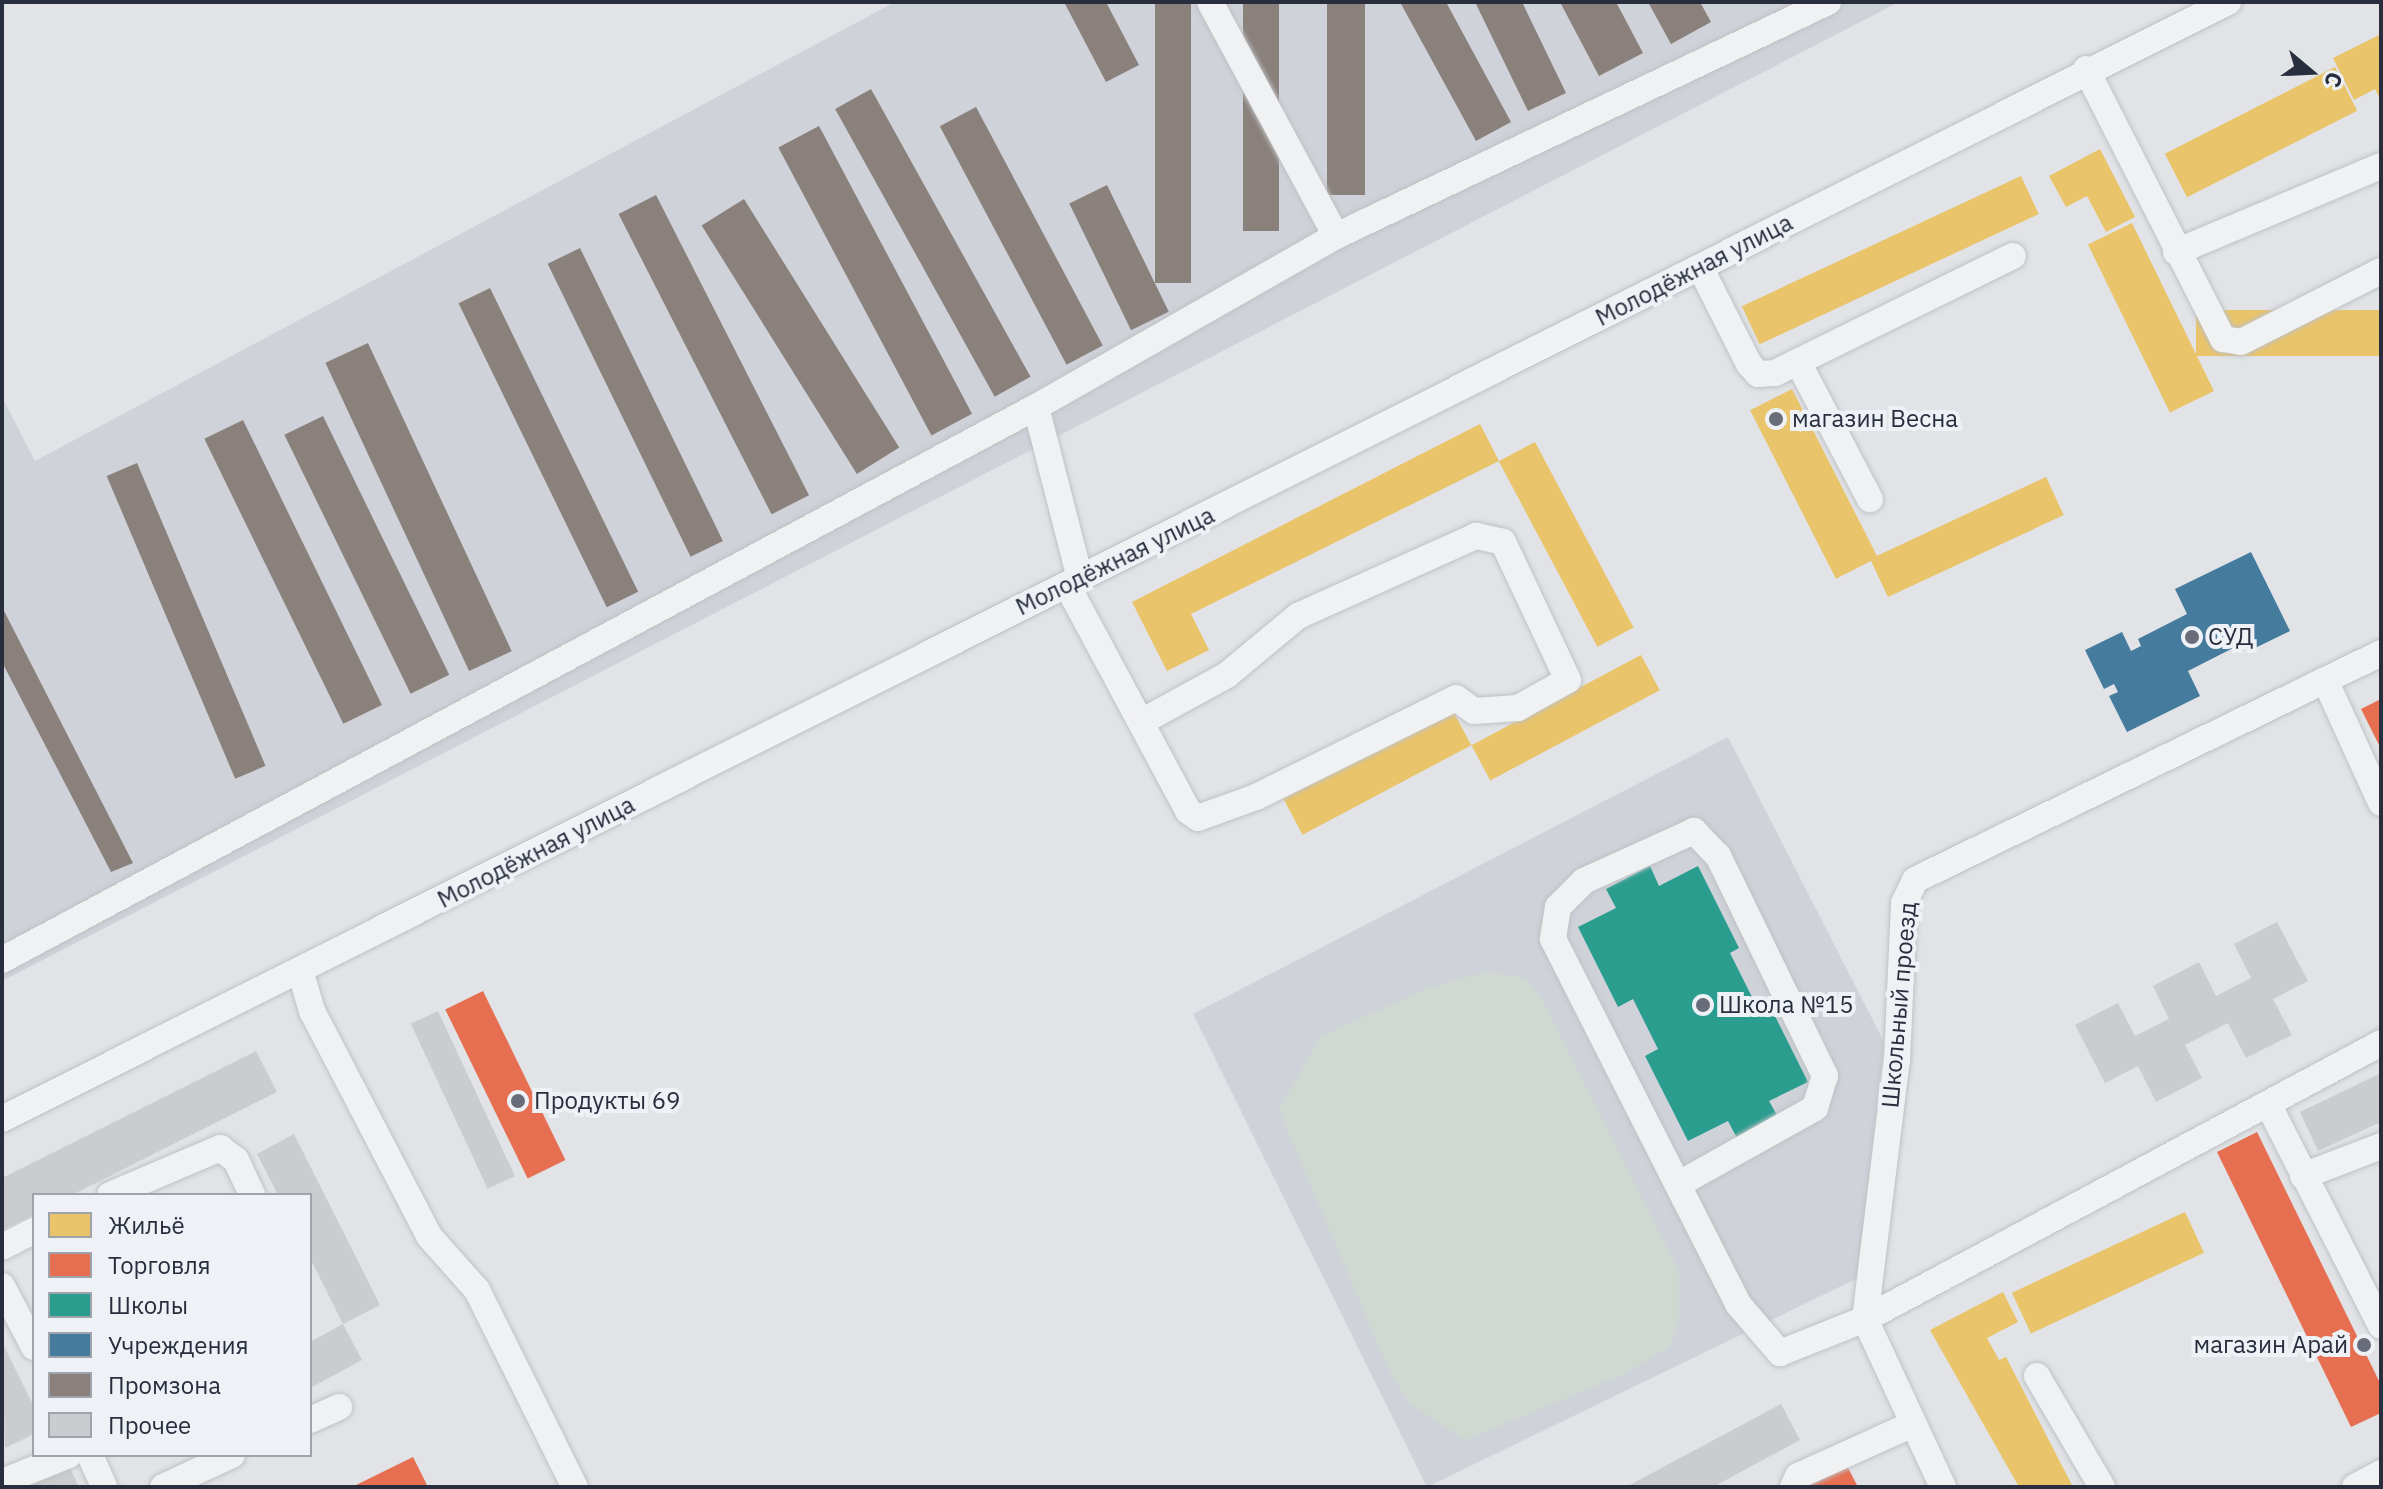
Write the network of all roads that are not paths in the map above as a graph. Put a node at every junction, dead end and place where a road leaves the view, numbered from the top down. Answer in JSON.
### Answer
{"nodes":[{"id":1,"x":1210,"y":2,"type":"edge"},
{"id":2,"x":1828,"y":2,"type":"edge"},
{"id":3,"x":2228,"y":2,"type":"edge"},
{"id":4,"x":2086,"y":69,"type":"junction"},
{"id":5,"x":2381,"y":166,"type":"edge"},
{"id":6,"x":1336,"y":236,"type":"junction"},
{"id":7,"x":2176,"y":252,"type":"junction"},
{"id":8,"x":2013,"y":256,"type":"dead end"},
{"id":9,"x":1700,"y":267,"type":"junction"},
{"id":10,"x":2381,"y":271,"type":"edge"},
{"id":11,"x":1798,"y":362,"type":"junction"},
{"id":12,"x":1036,"y":407,"type":"junction"},
{"id":13,"x":1870,"y":499,"type":"dead end"},
{"id":14,"x":1073,"y":582,"type":"junction"},
{"id":15,"x":2381,"y":653,"type":"edge"},
{"id":16,"x":2325,"y":680,"type":"junction"},
{"id":17,"x":1141,"y":722,"type":"junction"},
{"id":18,"x":2381,"y":803,"type":"edge"},
{"id":19,"x":2,"y":960,"type":"edge"},
{"id":20,"x":300,"y":970,"type":"junction"},
{"id":21,"x":2381,"y":1043,"type":"edge"},
{"id":22,"x":2268,"y":1104,"type":"junction"},
{"id":23,"x":2,"y":1119,"type":"edge"},
{"id":24,"x":2381,"y":1146,"type":"edge"},
{"id":25,"x":2303,"y":1176,"type":"junction"},
{"id":26,"x":1679,"y":1184,"type":"junction"},
{"id":27,"x":115,"y":1193,"type":"edge"},
{"id":28,"x":251,"y":1193,"type":"edge"},
{"id":29,"x":32,"y":1232,"type":"edge"},
{"id":30,"x":2,"y":1247,"type":"edge"},
{"id":31,"x":2,"y":1286,"type":"edge"},
{"id":32,"x":1865,"y":1319,"type":"junction"},
{"id":33,"x":2380,"y":1320,"type":"edge"},
{"id":34,"x":32,"y":1343,"type":"edge"},
{"id":35,"x":2037,"y":1376,"type":"dead end"},
{"id":36,"x":339,"y":1407,"type":"dead end"},
{"id":37,"x":312,"y":1419,"type":"edge"},
{"id":38,"x":1911,"y":1425,"type":"junction"},
{"id":39,"x":64,"y":1457,"type":"edge"},
{"id":40,"x":91,"y":1457,"type":"edge"},
{"id":41,"x":228,"y":1457,"type":"edge"},
{"id":42,"x":2381,"y":1473,"type":"edge"},
{"id":43,"x":2,"y":1482,"type":"edge"},
{"id":44,"x":104,"y":1487,"type":"edge"},
{"id":45,"x":163,"y":1487,"type":"edge"},
{"id":46,"x":575,"y":1487,"type":"edge"},
{"id":47,"x":1793,"y":1487,"type":"edge"},
{"id":48,"x":1943,"y":1487,"type":"edge"},
{"id":49,"x":2102,"y":1487,"type":"edge"},
{"id":50,"x":2355,"y":1487,"type":"edge"}],
"edges":[{"from":1,"to":6,"type":"street"},
{"from":2,"to":6,"type":"street"},
{"from":3,"to":4,"type":"street","name":"Молодёжная улица"},
{"from":4,"to":7,"type":"street"},
{"from":4,"to":9,"type":"street","name":"Молодёжная улица"},
{"from":5,"to":7,"type":"street"},
{"from":6,"to":12,"type":"street"},
{"from":7,"to":10,"type":"street"},
{"from":8,"to":11,"type":"street"},
{"from":9,"to":11,"type":"street"},
{"from":9,"to":14,"type":"street","name":"Молодёжная улица"},
{"from":11,"to":13,"type":"street"},
{"from":12,"to":14,"type":"street"},
{"from":12,"to":19,"type":"street"},
{"from":14,"to":17,"type":"street"},
{"from":14,"to":20,"type":"street","name":"Молодёжная улица"},
{"from":15,"to":16,"type":"street","name":"Школьный проезд"},
{"from":16,"to":18,"type":"street"},
{"from":16,"to":32,"type":"street","name":"Школьный проезд"},
{"from":17,"to":17,"type":"street"},
{"from":20,"to":23,"type":"street","name":"Молодёжная улица"},
{"from":20,"to":46,"type":"street"},
{"from":21,"to":22,"type":"street"},
{"from":22,"to":25,"type":"street"},
{"from":22,"to":32,"type":"street"},
{"from":24,"to":25,"type":"street"},
{"from":25,"to":33,"type":"street"},
{"from":26,"to":26,"type":"street"},
{"from":26,"to":32,"type":"street"},
{"from":27,"to":28,"type":"street"},
{"from":29,"to":30,"type":"street"},
{"from":31,"to":34,"type":"street"},
{"from":32,"to":38,"type":"street"},
{"from":35,"to":49,"type":"street"},
{"from":36,"to":37,"type":"street"},
{"from":38,"to":47,"type":"street"},
{"from":38,"to":48,"type":"street"},
{"from":39,"to":43,"type":"street"},
{"from":40,"to":44,"type":"street"},
{"from":41,"to":45,"type":"street"},
{"from":42,"to":50,"type":"street"}]}
